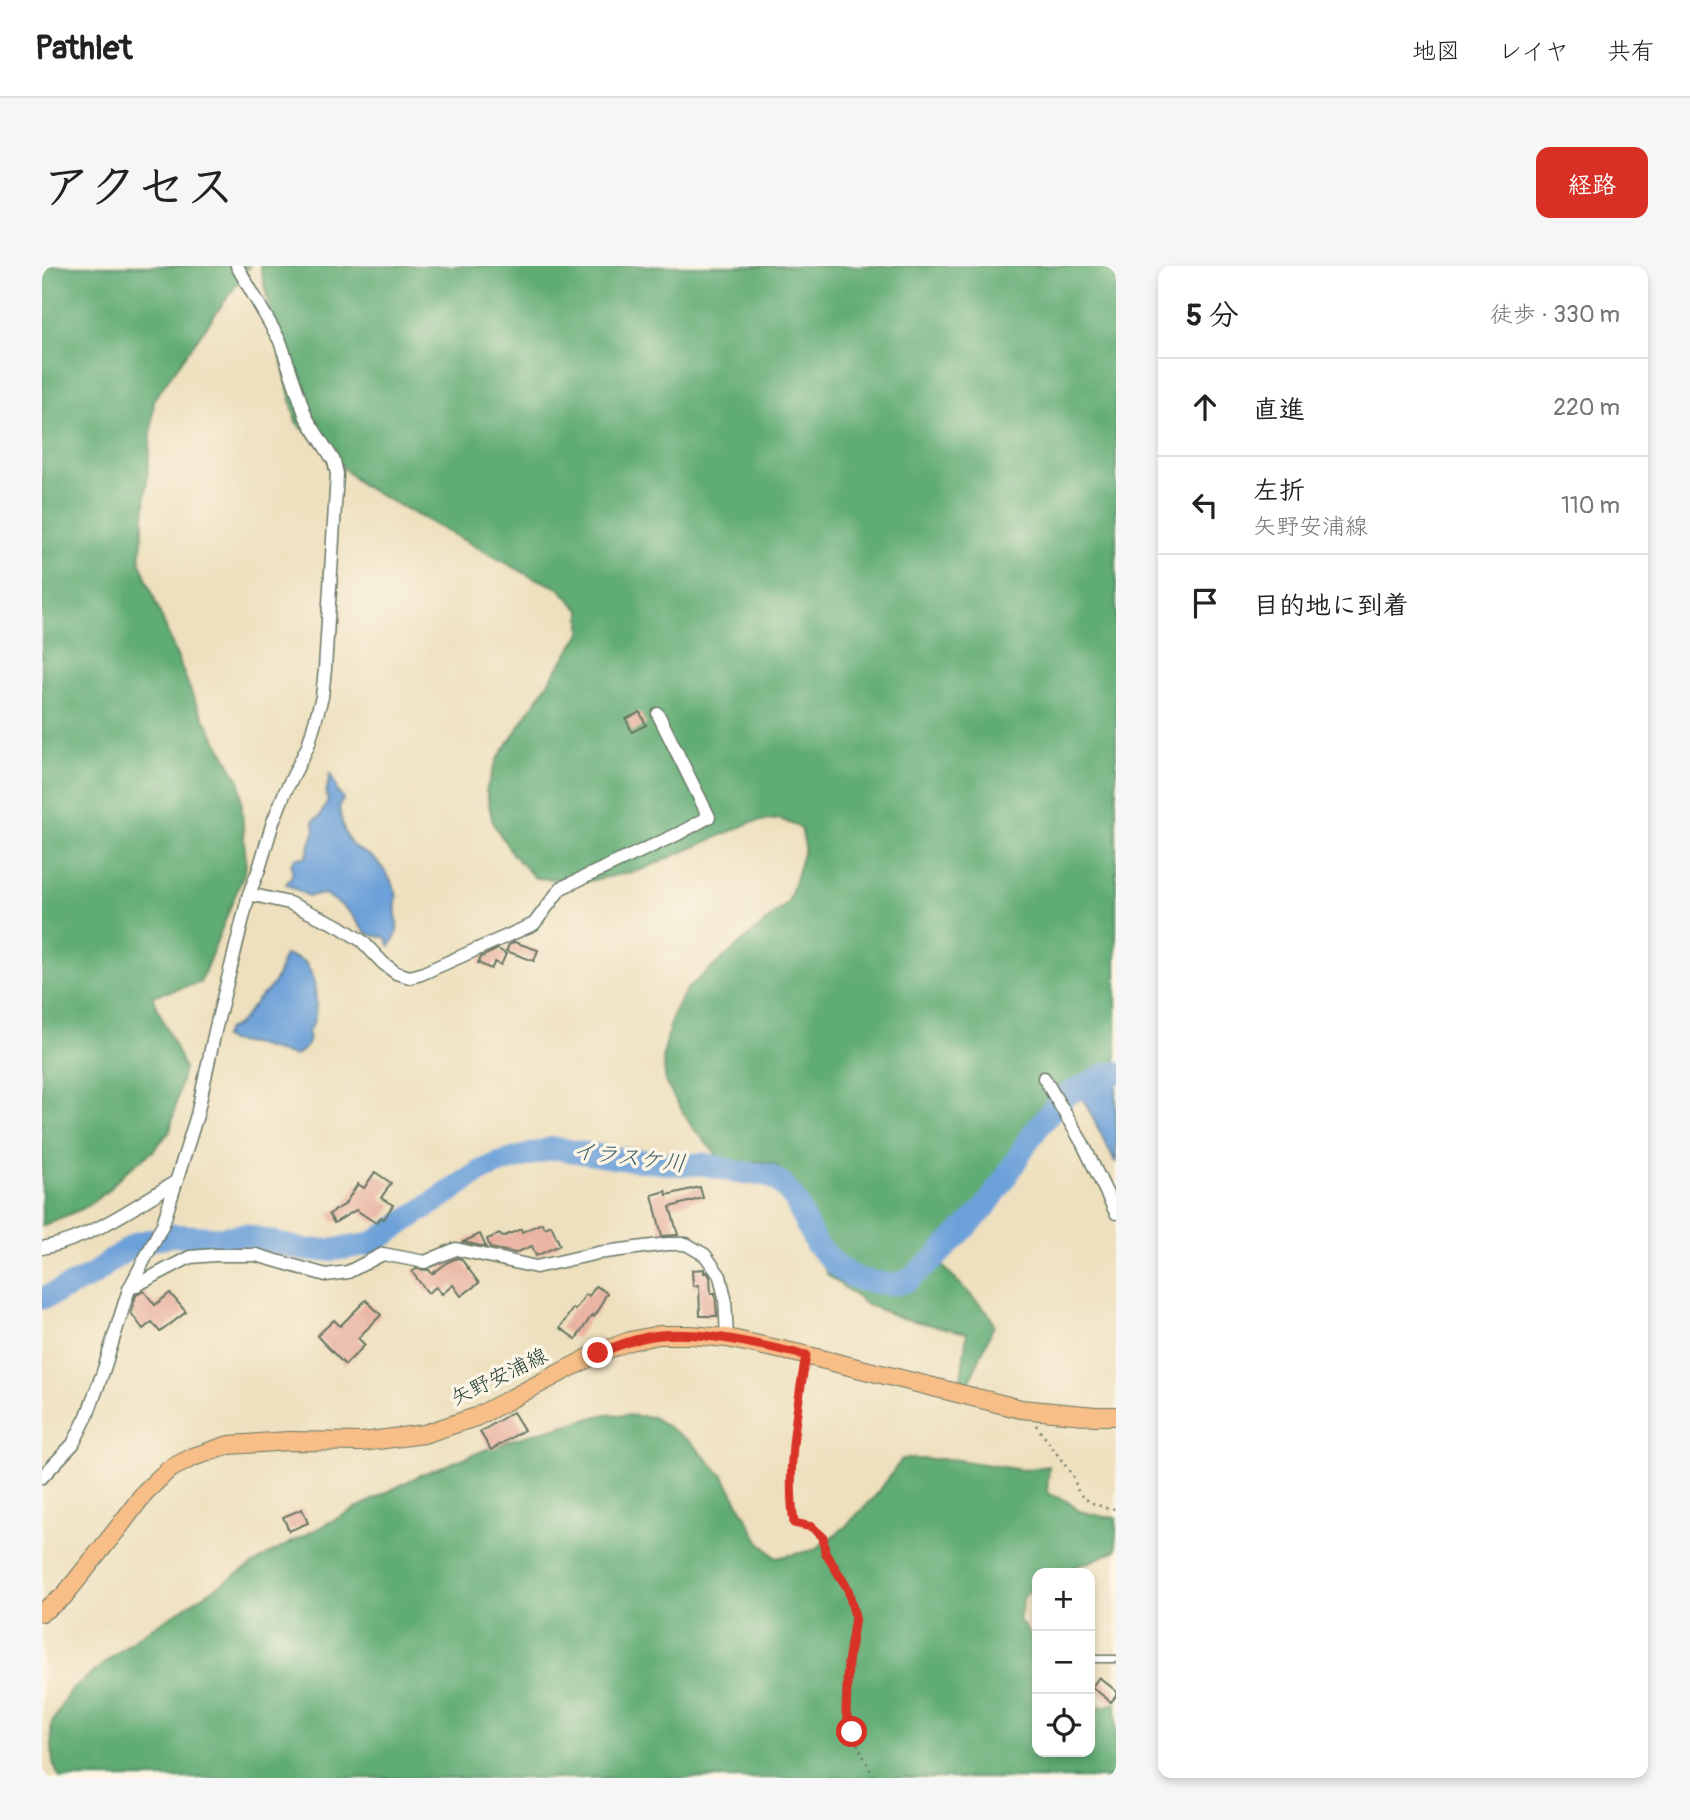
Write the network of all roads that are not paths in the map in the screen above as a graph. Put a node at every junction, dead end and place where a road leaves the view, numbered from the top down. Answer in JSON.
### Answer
{"nodes":[{"id":1,"x":237,"y":266,"type":"edge"},
{"id":2,"x":658,"y":714,"type":"dead end"},
{"id":3,"x":249,"y":894,"type":"junction"},
{"id":4,"x":1044,"y":1078,"type":"dead end"},
{"id":5,"x":177,"y":1181,"type":"junction"},
{"id":6,"x":1116,"y":1213,"type":"edge"},
{"id":7,"x":42,"y":1248,"type":"edge"},
{"id":8,"x":129,"y":1289,"type":"junction"},
{"id":9,"x":727,"y":1338,"type":"junction"},
{"id":10,"x":1116,"y":1416,"type":"edge"},
{"id":11,"x":42,"y":1477,"type":"edge"},
{"id":12,"x":42,"y":1612,"type":"edge"},
{"id":13,"x":1095,"y":1659,"type":"edge"},
{"id":14,"x":1116,"y":1660,"type":"edge"}],
"edges":[{"from":1,"to":3,"type":"street"},
{"from":2,"to":3,"type":"street"},
{"from":3,"to":5,"type":"street"},
{"from":4,"to":6,"type":"street"},
{"from":5,"to":7,"type":"street"},
{"from":5,"to":8,"type":"street"},
{"from":8,"to":9,"type":"street"},
{"from":8,"to":11,"type":"street"},
{"from":9,"to":10,"type":"main road","name":"矢野安浦線"},
{"from":9,"to":12,"type":"main road","name":"矢野安浦線"},
{"from":13,"to":14,"type":"lane"}]}
